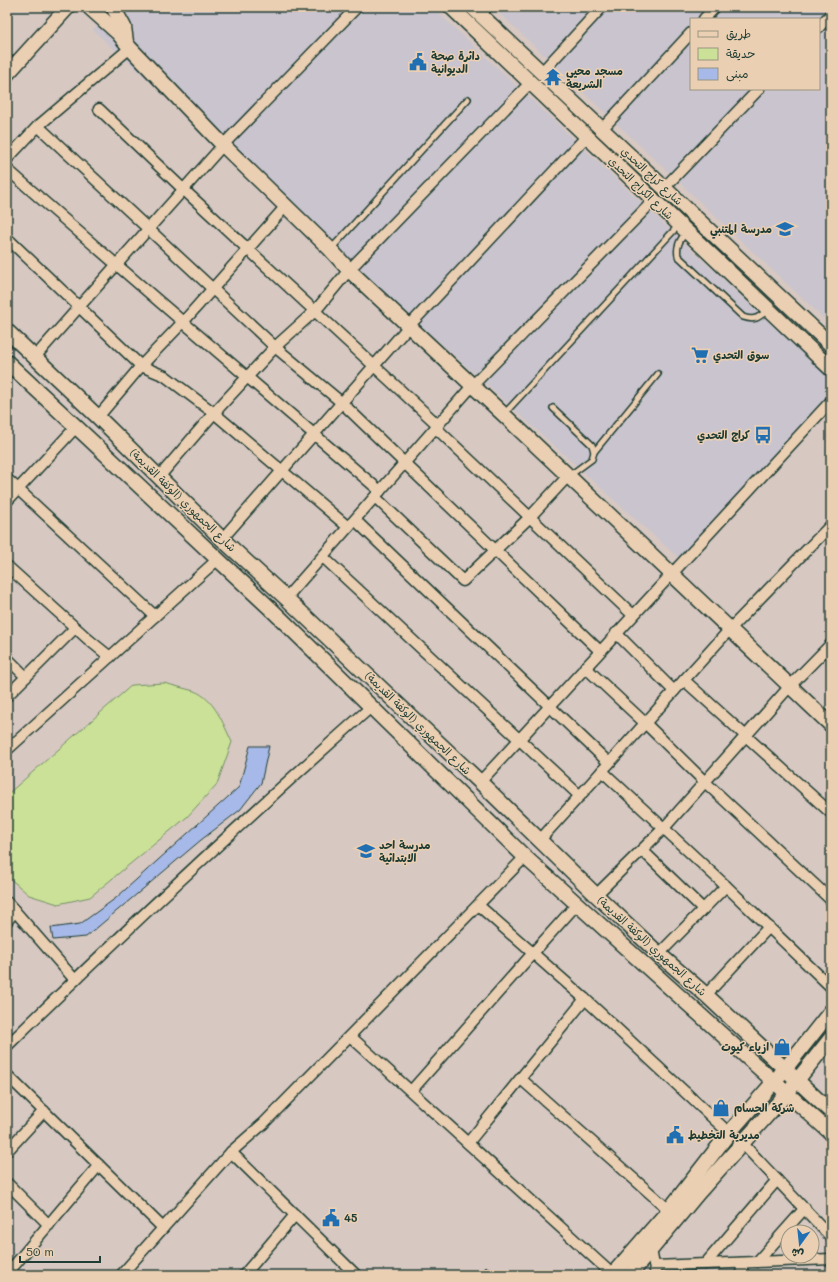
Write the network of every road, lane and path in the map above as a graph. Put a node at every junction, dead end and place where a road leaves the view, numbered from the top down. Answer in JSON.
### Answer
{"nodes":[{"id":1,"x":68,"y":7,"type":"edge"},
{"id":2,"x":91,"y":7,"type":"edge"},
{"id":3,"x":113,"y":7,"type":"edge"},
{"id":4,"x":357,"y":7,"type":"edge"},
{"id":5,"x":451,"y":7,"type":"edge"},
{"id":6,"x":602,"y":7,"type":"edge"},
{"id":7,"x":715,"y":7,"type":"edge"},
{"id":8,"x":480,"y":10,"type":"edge"},
{"id":9,"x":831,"y":14,"type":"edge"},
{"id":10,"x":705,"y":18,"type":"edge"},
{"id":11,"x":820,"y":25,"type":"edge"},
{"id":12,"x":690,"y":34,"type":"edge"},
{"id":13,"x":128,"y":45,"type":"junction"},
{"id":14,"x":541,"y":72,"type":"junction"},
{"id":15,"x":7,"y":74,"type":"edge"},
{"id":16,"x":530,"y":83,"type":"junction"},
{"id":17,"x":758,"y":90,"type":"edge"},
{"id":18,"x":468,"y":99,"type":"dead end"},
{"id":19,"x":100,"y":109,"type":"dead end"},
{"id":20,"x":38,"y":126,"type":"junction"},
{"id":21,"x":602,"y":129,"type":"junction"},
{"id":22,"x":587,"y":136,"type":"junction"},
{"id":23,"x":223,"y":145,"type":"junction"},
{"id":24,"x":7,"y":159,"type":"edge"},
{"id":25,"x":7,"y":169,"type":"edge"},
{"id":26,"x":183,"y":188,"type":"junction"},
{"id":27,"x":664,"y":188,"type":"junction"},
{"id":28,"x":654,"y":200,"type":"junction"},
{"id":29,"x":286,"y":206,"type":"junction"},
{"id":30,"x":683,"y":228,"type":"junction"},
{"id":31,"x":148,"y":229,"type":"junction"},
{"id":32,"x":7,"y":238,"type":"edge"},
{"id":33,"x":249,"y":248,"type":"junction"},
{"id":34,"x":330,"y":249,"type":"junction"},
{"id":35,"x":116,"y":265,"type":"junction"},
{"id":36,"x":349,"y":270,"type":"junction"},
{"id":37,"x":212,"y":288,"type":"junction"},
{"id":38,"x":79,"y":306,"type":"junction"},
{"id":39,"x":316,"y":310,"type":"junction"},
{"id":40,"x":768,"y":310,"type":"junction"},
{"id":41,"x":184,"y":321,"type":"junction"},
{"id":42,"x":409,"y":326,"type":"junction"},
{"id":43,"x":7,"y":331,"type":"edge"},
{"id":44,"x":831,"y":345,"type":"edge"},
{"id":45,"x":274,"y":347,"type":"junction"},
{"id":46,"x":35,"y":358,"type":"junction"},
{"id":47,"x":7,"y":362,"type":"edge"},
{"id":48,"x":374,"y":365,"type":"junction"},
{"id":49,"x":141,"y":366,"type":"junction"},
{"id":50,"x":831,"y":369,"type":"edge"},
{"id":51,"x":658,"y":374,"type":"dead end"},
{"id":52,"x":248,"y":376,"type":"junction"},
{"id":53,"x":472,"y":386,"type":"junction"},
{"id":54,"x":831,"y":401,"type":"edge"},
{"id":55,"x":341,"y":402,"type":"junction"},
{"id":56,"x":553,"y":408,"type":"dead end"},
{"id":57,"x":214,"y":413,"type":"junction"},
{"id":58,"x":503,"y":414,"type":"junction"},
{"id":59,"x":98,"y":417,"type":"junction"},
{"id":60,"x":437,"y":426,"type":"junction"},
{"id":61,"x":76,"y":427,"type":"junction"},
{"id":62,"x":314,"y":433,"type":"junction"},
{"id":63,"x":594,"y":452,"type":"junction"},
{"id":64,"x":405,"y":463,"type":"junction"},
{"id":65,"x":281,"y":470,"type":"junction"},
{"id":66,"x":568,"y":476,"type":"junction"},
{"id":67,"x":159,"y":477,"type":"junction"},
{"id":68,"x":7,"y":479,"type":"edge"},
{"id":69,"x":18,"y":489,"type":"junction"},
{"id":70,"x":378,"y":494,"type":"junction"},
{"id":71,"x":7,"y":501,"type":"edge"},
{"id":72,"x":530,"y":517,"type":"junction"},
{"id":73,"x":352,"y":524,"type":"junction"},
{"id":74,"x":831,"y":525,"type":"edge"},
{"id":75,"x":222,"y":539,"type":"junction"},
{"id":76,"x":496,"y":550,"type":"junction"},
{"id":77,"x":323,"y":557,"type":"junction"},
{"id":78,"x":218,"y":560,"type":"junction"},
{"id":79,"x":7,"y":566,"type":"edge"},
{"id":80,"x":671,"y":574,"type":"junction"},
{"id":81,"x":286,"y":598,"type":"junction"},
{"id":82,"x":633,"y":615,"type":"junction"},
{"id":83,"x":155,"y":616,"type":"junction"},
{"id":84,"x":75,"y":628,"type":"junction"},
{"id":85,"x":730,"y":629,"type":"junction"},
{"id":86,"x":616,"y":633,"type":"junction"},
{"id":87,"x":831,"y":644,"type":"edge"},
{"id":88,"x":600,"y":651,"type":"junction"},
{"id":89,"x":110,"y":657,"type":"junction"},
{"id":90,"x":7,"y":658,"type":"edge"},
{"id":91,"x":586,"y":666,"type":"junction"},
{"id":92,"x":26,"y":677,"type":"junction"},
{"id":93,"x":684,"y":680,"type":"junction"},
{"id":94,"x":790,"y":686,"type":"junction"},
{"id":95,"x":674,"y":691,"type":"junction"},
{"id":96,"x":7,"y":696,"type":"edge"},
{"id":97,"x":550,"y":705,"type":"junction"},
{"id":98,"x":400,"y":706,"type":"junction"},
{"id":99,"x":371,"y":708,"type":"junction"},
{"id":100,"x":385,"y":721,"type":"junction"},
{"id":101,"x":645,"y":723,"type":"junction"},
{"id":102,"x":831,"y":725,"type":"edge"},
{"id":103,"x":746,"y":736,"type":"junction"},
{"id":104,"x":519,"y":739,"type":"junction"},
{"id":105,"x":7,"y":750,"type":"edge"},
{"id":106,"x":609,"y":763,"type":"junction"},
{"id":107,"x":602,"y":771,"type":"junction"},
{"id":108,"x":480,"y":782,"type":"junction"},
{"id":109,"x":705,"y":782,"type":"junction"},
{"id":110,"x":580,"y":796,"type":"junction"},
{"id":111,"x":831,"y":813,"type":"edge"},
{"id":112,"x":514,"y":816,"type":"junction"},
{"id":113,"x":664,"y":828,"type":"junction"},
{"id":114,"x":499,"y":832,"type":"junction"},
{"id":115,"x":540,"y":841,"type":"junction"},
{"id":116,"x":642,"y":850,"type":"junction"},
{"id":117,"x":525,"y":857,"type":"junction"},
{"id":118,"x":726,"y":886,"type":"junction"},
{"id":119,"x":596,"y":895,"type":"junction"},
{"id":120,"x":831,"y":900,"type":"edge"},
{"id":121,"x":7,"y":902,"type":"edge"},
{"id":122,"x":577,"y":904,"type":"junction"},
{"id":123,"x":478,"y":905,"type":"junction"},
{"id":124,"x":703,"y":909,"type":"junction"},
{"id":125,"x":15,"y":911,"type":"junction"},
{"id":126,"x":7,"y":921,"type":"edge"},
{"id":127,"x":769,"y":927,"type":"junction"},
{"id":128,"x":532,"y":953,"type":"junction"},
{"id":129,"x":659,"y":954,"type":"junction"},
{"id":130,"x":75,"y":980,"type":"junction"},
{"id":131,"x":831,"y":987,"type":"edge"},
{"id":132,"x":706,"y":995,"type":"junction"},
{"id":133,"x":585,"y":999,"type":"junction"},
{"id":134,"x":831,"y":1011,"type":"edge"},
{"id":135,"x":350,"y":1036,"type":"junction"},
{"id":136,"x":831,"y":1038,"type":"edge"},
{"id":137,"x":7,"y":1046,"type":"edge"},
{"id":138,"x":785,"y":1069,"type":"junction"},
{"id":139,"x":7,"y":1075,"type":"edge"},
{"id":140,"x":521,"y":1079,"type":"junction"},
{"id":141,"x":797,"y":1080,"type":"junction"},
{"id":142,"x":774,"y":1081,"type":"junction"},
{"id":143,"x":411,"y":1091,"type":"junction"},
{"id":144,"x":787,"y":1093,"type":"junction"},
{"id":145,"x":44,"y":1111,"type":"junction"},
{"id":146,"x":831,"y":1112,"type":"edge"},
{"id":147,"x":729,"y":1133,"type":"junction"},
{"id":148,"x":831,"y":1133,"type":"edge"},
{"id":149,"x":468,"y":1143,"type":"junction"},
{"id":150,"x":742,"y":1143,"type":"junction"},
{"id":151,"x":7,"y":1151,"type":"edge"},
{"id":152,"x":231,"y":1152,"type":"junction"},
{"id":153,"x":99,"y":1165,"type":"junction"},
{"id":154,"x":777,"y":1180,"type":"junction"},
{"id":155,"x":7,"y":1183,"type":"edge"},
{"id":156,"x":805,"y":1208,"type":"junction"},
{"id":157,"x":669,"y":1210,"type":"junction"},
{"id":158,"x":295,"y":1215,"type":"junction"},
{"id":159,"x":49,"y":1225,"type":"junction"},
{"id":160,"x":163,"y":1228,"type":"junction"},
{"id":161,"x":831,"y":1237,"type":"edge"},
{"id":162,"x":651,"y":1250,"type":"junction"},
{"id":163,"x":831,"y":1259,"type":"edge"},
{"id":164,"x":757,"y":1262,"type":"junction"},
{"id":165,"x":740,"y":1263,"type":"junction"},
{"id":166,"x":705,"y":1264,"type":"junction"},
{"id":167,"x":656,"y":1271,"type":"edge"},
{"id":168,"x":7,"y":1274,"type":"edge"},
{"id":169,"x":121,"y":1275,"type":"edge"},
{"id":170,"x":244,"y":1275,"type":"edge"},
{"id":171,"x":355,"y":1275,"type":"edge"},
{"id":172,"x":612,"y":1275,"type":"edge"},
{"id":173,"x":630,"y":1275,"type":"edge"},
{"id":174,"x":744,"y":1275,"type":"edge"}],
"edges":[{"from":1,"to":15,"type":"main road"},
{"from":2,"to":13,"type":"main road"},
{"from":3,"to":13,"type":"main road"},
{"from":4,"to":23,"type":"street"},
{"from":5,"to":16,"type":"main road","name":"شارع الكراج التحدي"},
{"from":6,"to":14,"type":"street"},
{"from":7,"to":10,"type":"street"},
{"from":8,"to":14,"type":"main road","name":"شارع كراج التحدي"},
{"from":9,"to":11,"type":"street"},
{"from":12,"to":21,"type":"street"},
{"from":13,"to":20,"type":"street"},
{"from":13,"to":23,"type":"main road"},
{"from":14,"to":21,"type":"main road","name":"شارع كراج التحدي"},
{"from":16,"to":22,"type":"main road","name":"شارع الكراج التحدي"},
{"from":16,"to":36,"type":"street"},
{"from":17,"to":27,"type":"street"},
{"from":18,"to":34,"type":"lane"},
{"from":19,"to":26,"type":"street"},
{"from":20,"to":24,"type":"street"},
{"from":20,"to":31,"type":"street"},
{"from":21,"to":27,"type":"main road","name":"شارع كراج التحدي"},
{"from":22,"to":28,"type":"main road","name":"شارع الكراج التحدي"},
{"from":22,"to":42,"type":"street"},
{"from":23,"to":26,"type":"street"},
{"from":23,"to":29,"type":"main road"},
{"from":25,"to":35,"type":"street"},
{"from":26,"to":31,"type":"street"},
{"from":26,"to":33,"type":"street"},
{"from":27,"to":44,"type":"main road","name":"شارع كراج التحدي"},
{"from":28,"to":30,"type":"main road","name":"شارع الكراج التحدي"},
{"from":28,"to":53,"type":"street"},
{"from":29,"to":33,"type":"street"},
{"from":29,"to":34,"type":"main road"},
{"from":30,"to":40,"type":"main road","name":"شارع الكراج التحدي"},
{"from":30,"to":40,"type":"lane"},
{"from":30,"to":58,"type":"lane"},
{"from":31,"to":35,"type":"street"},
{"from":31,"to":37,"type":"street"},
{"from":32,"to":38,"type":"street"},
{"from":33,"to":37,"type":"street"},
{"from":33,"to":39,"type":"street"},
{"from":34,"to":36,"type":"main road"},
{"from":35,"to":38,"type":"street"},
{"from":35,"to":41,"type":"street"},
{"from":36,"to":39,"type":"street"},
{"from":36,"to":42,"type":"main road"},
{"from":37,"to":41,"type":"street"},
{"from":37,"to":45,"type":"street"},
{"from":38,"to":46,"type":"street"},
{"from":38,"to":49,"type":"street"},
{"from":39,"to":45,"type":"street"},
{"from":39,"to":48,"type":"street"},
{"from":40,"to":50,"type":"main road","name":"شارع الكراج التحدي"},
{"from":41,"to":49,"type":"street"},
{"from":41,"to":52,"type":"street"},
{"from":42,"to":48,"type":"street"},
{"from":42,"to":53,"type":"main road"},
{"from":43,"to":46,"type":"main road","name":"شارع الجمهوري (الوكفة القديمة)"},
{"from":45,"to":52,"type":"street"},
{"from":45,"to":55,"type":"street"},
{"from":46,"to":59,"type":"main road","name":"شارع الجمهوري (الوكفة القديمة)"},
{"from":47,"to":61,"type":"main road","name":"شارع الجمهوري (الوكفة القديمة)"},
{"from":48,"to":55,"type":"street"},
{"from":48,"to":60,"type":"street"},
{"from":49,"to":57,"type":"street"},
{"from":49,"to":59,"type":"street"},
{"from":51,"to":63,"type":"lane"},
{"from":52,"to":57,"type":"street"},
{"from":52,"to":62,"type":"street"},
{"from":53,"to":58,"type":"main road"},
{"from":53,"to":60,"type":"street"},
{"from":54,"to":80,"type":"street"},
{"from":55,"to":62,"type":"street"},
{"from":55,"to":64,"type":"street"},
{"from":56,"to":63,"type":"lane"},
{"from":57,"to":65,"type":"street"},
{"from":57,"to":67,"type":"street"},
{"from":58,"to":66,"type":"main road"},
{"from":59,"to":67,"type":"main road","name":"شارع الجمهوري (الوكفة القديمة)"},
{"from":60,"to":64,"type":"street"},
{"from":60,"to":72,"type":"street"},
{"from":61,"to":69,"type":"street"},
{"from":61,"to":78,"type":"main road","name":"شارع الجمهوري (الوكفة القديمة)"},
{"from":62,"to":65,"type":"street"},
{"from":62,"to":70,"type":"street"},
{"from":63,"to":66,"type":"lane"},
{"from":64,"to":70,"type":"street"},
{"from":64,"to":76,"type":"street"},
{"from":65,"to":73,"type":"street"},
{"from":65,"to":75,"type":"street"},
{"from":66,"to":72,"type":"street"},
{"from":66,"to":80,"type":"main road"},
{"from":67,"to":75,"type":"main road","name":"شارع الجمهوري (الوكفة القديمة)"},
{"from":68,"to":69,"type":"street"},
{"from":69,"to":71,"type":"street"},
{"from":69,"to":83,"type":"street"},
{"from":70,"to":73,"type":"street"},
{"from":70,"to":76,"type":"street"},
{"from":72,"to":76,"type":"street"},
{"from":72,"to":82,"type":"street"},
{"from":73,"to":77,"type":"street"},
{"from":73,"to":97,"type":"street"},
{"from":74,"to":85,"type":"street"},
{"from":75,"to":81,"type":"main road","name":"شارع الجمهوري (الوكفة القديمة)"},
{"from":76,"to":88,"type":"street"},
{"from":77,"to":81,"type":"street"},
{"from":77,"to":104,"type":"street"},
{"from":78,"to":83,"type":"street"},
{"from":78,"to":99,"type":"main road","name":"شارع الجمهوري (الوكفة القديمة)"},
{"from":79,"to":84,"type":"street"},
{"from":80,"to":82,"type":"street"},
{"from":80,"to":85,"type":"main road"},
{"from":81,"to":98,"type":"main road","name":"شارع الجمهوري (الوكفة القديمة)"},
{"from":82,"to":86,"type":"street"},
{"from":83,"to":89,"type":"street"},
{"from":84,"to":89,"type":"street"},
{"from":84,"to":92,"type":"street"},
{"from":85,"to":93,"type":"street"},
{"from":85,"to":94,"type":"main road"},
{"from":86,"to":88,"type":"street"},
{"from":86,"to":95,"type":"street"},
{"from":87,"to":94,"type":"street"},
{"from":88,"to":91,"type":"street"},
{"from":89,"to":105,"type":"street"},
{"from":90,"to":92,"type":"street"},
{"from":91,"to":97,"type":"street"},
{"from":91,"to":101,"type":"street"},
{"from":92,"to":96,"type":"street"},
{"from":93,"to":95,"type":"street"},
{"from":93,"to":103,"type":"street"},
{"from":94,"to":102,"type":"main road"},
{"from":94,"to":103,"type":"street"},
{"from":95,"to":101,"type":"street"},
{"from":97,"to":104,"type":"street"},
{"from":97,"to":106,"type":"street"},
{"from":98,"to":100,"type":"main road"},
{"from":98,"to":108,"type":"main road","name":"شارع الجمهوري (الوكفة القديمة)"},
{"from":99,"to":100,"type":"main road","name":"شارع الجمهوري (الوكفة القديمة)"},
{"from":99,"to":130,"type":"street"},
{"from":100,"to":114,"type":"main road","name":"شارع الجمهوري (الوكفة القديمة)"},
{"from":101,"to":106,"type":"street"},
{"from":101,"to":109,"type":"street"},
{"from":103,"to":109,"type":"street"},
{"from":103,"to":111,"type":"street"},
{"from":104,"to":108,"type":"street"},
{"from":104,"to":110,"type":"street"},
{"from":106,"to":107,"type":"street"},
{"from":107,"to":110,"type":"street"},
{"from":107,"to":113,"type":"street"},
{"from":108,"to":112,"type":"main road","name":"شارع الجمهوري (الوكفة القديمة)"},
{"from":109,"to":113,"type":"street"},
{"from":109,"to":120,"type":"street"},
{"from":110,"to":115,"type":"street"},
{"from":112,"to":114,"type":"main road"},
{"from":112,"to":115,"type":"main road","name":"شارع الجمهوري (الوكفة القديمة)"},
{"from":113,"to":116,"type":"street"},
{"from":113,"to":118,"type":"street"},
{"from":114,"to":117,"type":"main road","name":"شارع الجمهوري (الوكفة القديمة)"},
{"from":115,"to":119,"type":"main road","name":"شارع الجمهوري (الوكفة القديمة)"},
{"from":116,"to":119,"type":"street"},
{"from":116,"to":124,"type":"street"},
{"from":117,"to":122,"type":"main road","name":"شارع الجمهوري (الوكفة القديمة)"},
{"from":117,"to":123,"type":"street"},
{"from":118,"to":124,"type":"street"},
{"from":118,"to":127,"type":"street"},
{"from":119,"to":129,"type":"main road","name":"شارع الجمهوري (الوكفة القديمة)"},
{"from":121,"to":125,"type":"street"},
{"from":122,"to":128,"type":"street"},
{"from":122,"to":142,"type":"main road","name":"شارع الجمهوري (الوكفة القديمة)"},
{"from":123,"to":128,"type":"street"},
{"from":123,"to":135,"type":"street"},
{"from":124,"to":129,"type":"street"},
{"from":125,"to":126,"type":"street"},
{"from":125,"to":130,"type":"street"},
{"from":127,"to":131,"type":"street"},
{"from":127,"to":132,"type":"street"},
{"from":128,"to":133,"type":"street"},
{"from":128,"to":143,"type":"street"},
{"from":129,"to":132,"type":"main road","name":"شارع الجمهوري (الوكفة القديمة)"},
{"from":130,"to":137,"type":"street"},
{"from":132,"to":138,"type":"main road","name":"شارع الجمهوري (الوكفة القديمة)"},
{"from":133,"to":140,"type":"street"},
{"from":133,"to":147,"type":"street"},
{"from":134,"to":138,"type":"main road"},
{"from":135,"to":143,"type":"street"},
{"from":135,"to":152,"type":"street"},
{"from":136,"to":141,"type":"main road"},
{"from":138,"to":141,"type":"main road","name":"شارع الجمهوري (الوكفة القديمة)"},
{"from":138,"to":142,"type":"main road"},
{"from":139,"to":145,"type":"street"},
{"from":140,"to":149,"type":"street"},
{"from":140,"to":157,"type":"street"},
{"from":141,"to":144,"type":"main road"},
{"from":141,"to":146,"type":"main road","name":"شارع الجمهوري (الوكفة القديمة)"},
{"from":142,"to":144,"type":"main road","name":"شارع الجمهوري (الوكفة القديمة)"},
{"from":142,"to":147,"type":"main road"},
{"from":143,"to":149,"type":"street"},
{"from":144,"to":148,"type":"main road","name":"شارع الجمهوري (الوكفة القديمة)"},
{"from":144,"to":150,"type":"main road"},
{"from":145,"to":151,"type":"street"},
{"from":145,"to":153,"type":"street"},
{"from":147,"to":157,"type":"main road"},
{"from":149,"to":172,"type":"street"},
{"from":150,"to":154,"type":"street"},
{"from":150,"to":162,"type":"main road"},
{"from":152,"to":158,"type":"street"},
{"from":152,"to":160,"type":"street"},
{"from":153,"to":159,"type":"street"},
{"from":153,"to":160,"type":"street"},
{"from":154,"to":156,"type":"street"},
{"from":154,"to":166,"type":"street"},
{"from":155,"to":159,"type":"street"},
{"from":156,"to":161,"type":"street"},
{"from":156,"to":164,"type":"street"},
{"from":157,"to":172,"type":"main road"},
{"from":158,"to":170,"type":"street"},
{"from":158,"to":171,"type":"street"},
{"from":159,"to":168,"type":"street"},
{"from":160,"to":169,"type":"street"},
{"from":162,"to":167,"type":"street"},
{"from":162,"to":173,"type":"main road"},
{"from":163,"to":164,"type":"street"},
{"from":164,"to":165,"type":"street"},
{"from":165,"to":166,"type":"street"},
{"from":165,"to":174,"type":"street"},
{"from":166,"to":167,"type":"street"}]}
